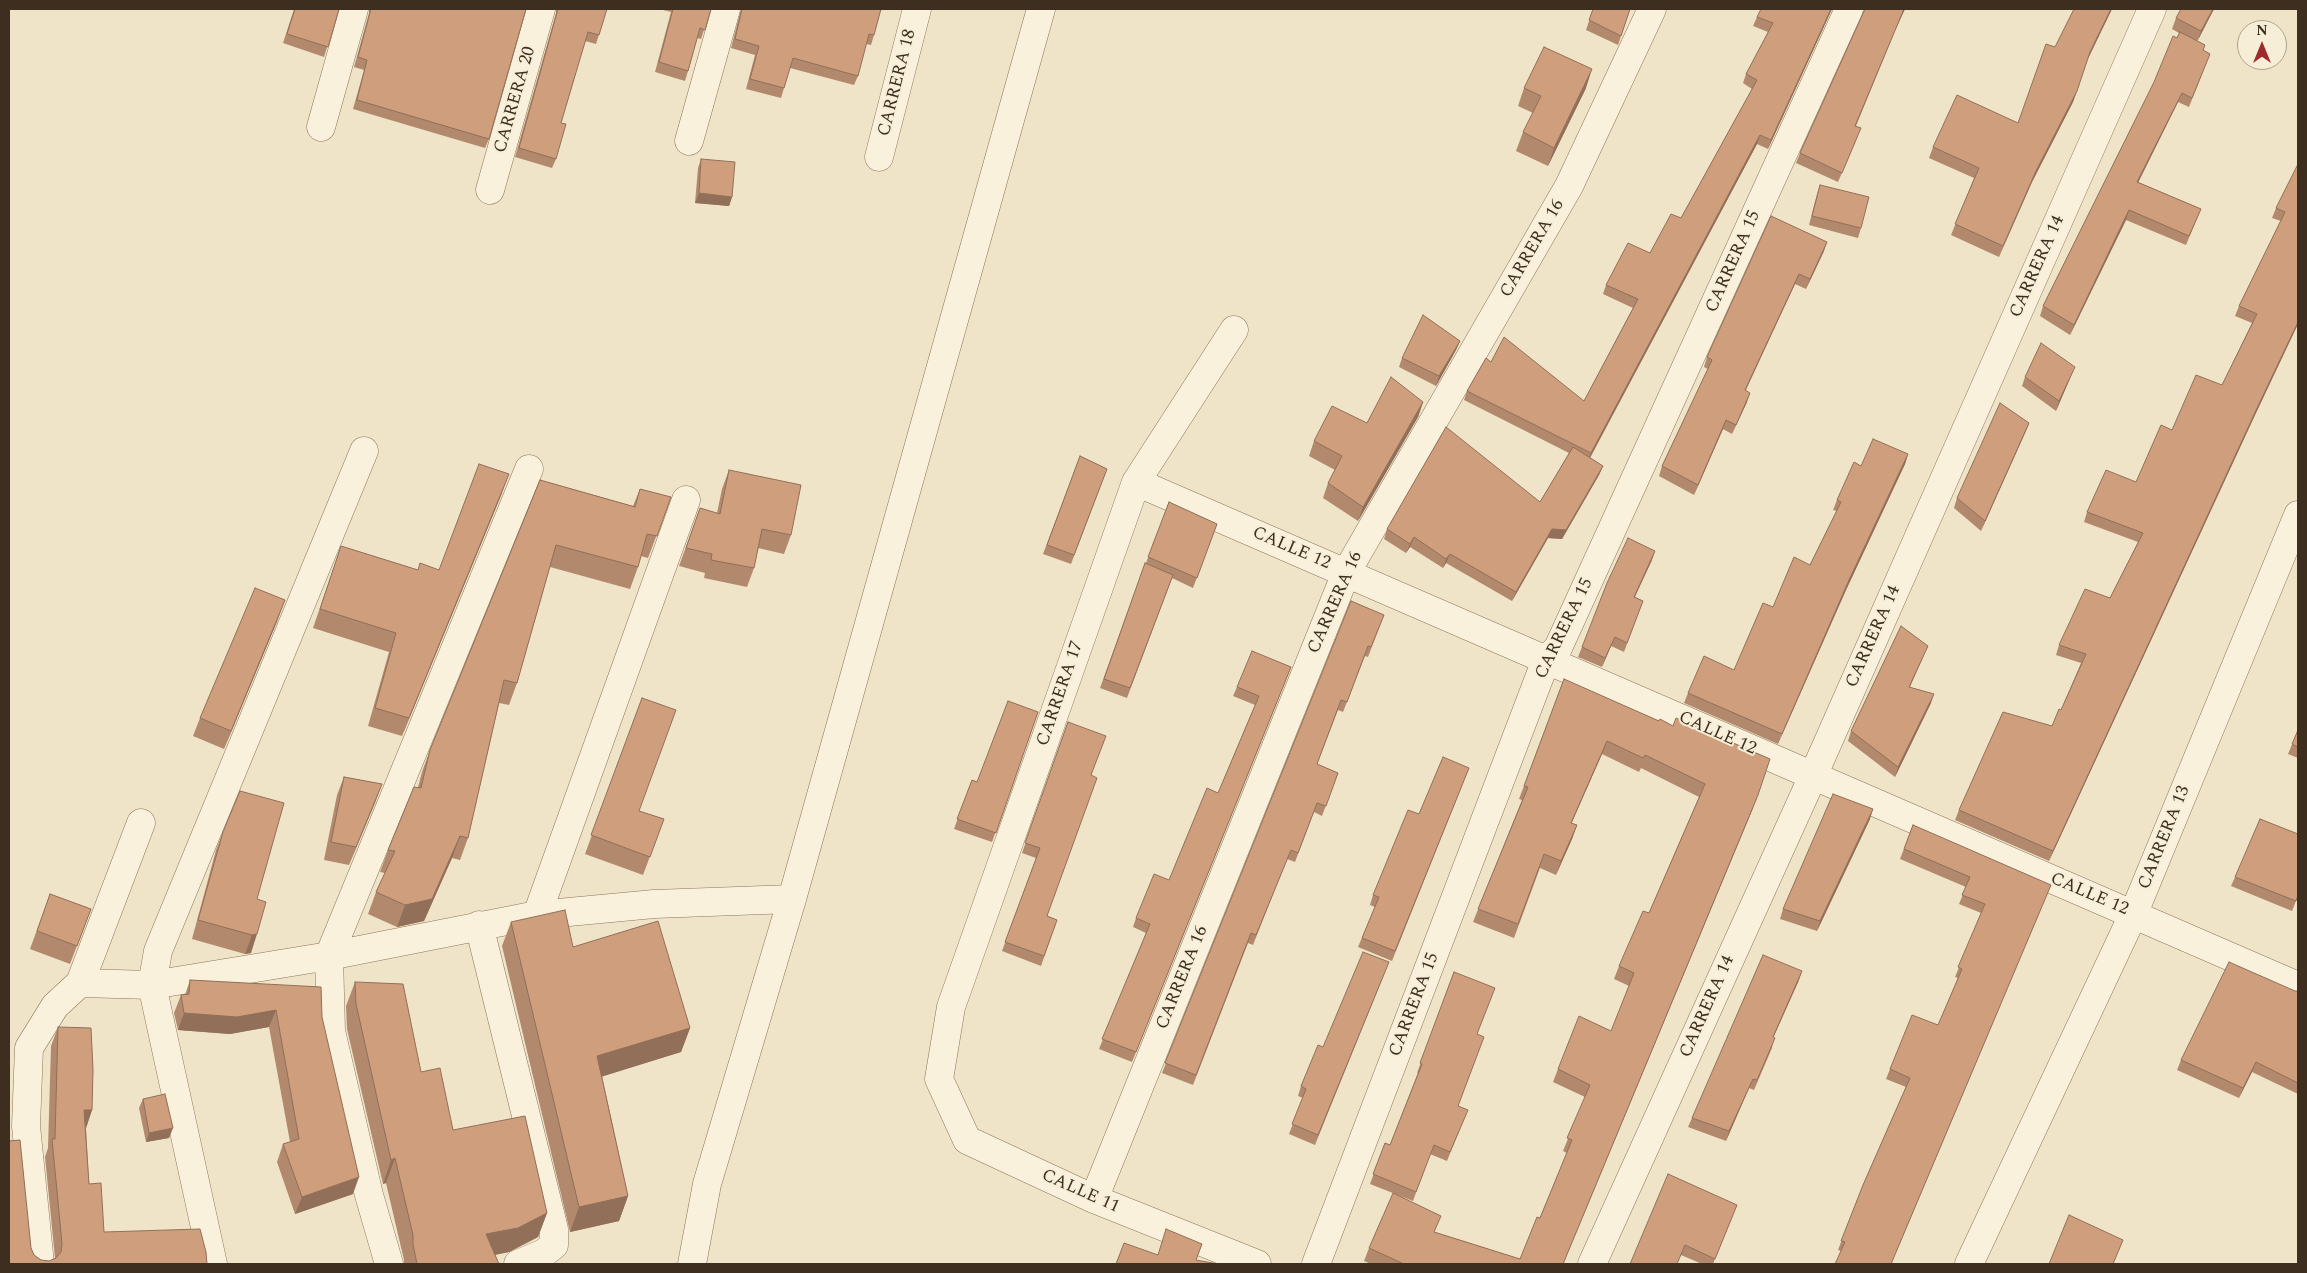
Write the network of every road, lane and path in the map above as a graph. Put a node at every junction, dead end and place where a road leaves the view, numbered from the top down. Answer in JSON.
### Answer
{"nodes":[{"id":1,"x":354,"y":9,"type":"edge"},
{"id":2,"x":541,"y":9,"type":"edge"},
{"id":3,"x":726,"y":9,"type":"edge"},
{"id":4,"x":917,"y":9,"type":"edge"},
{"id":5,"x":1040,"y":9,"type":"edge"},
{"id":6,"x":1652,"y":9,"type":"edge"},
{"id":7,"x":1849,"y":9,"type":"edge"},
{"id":8,"x":2152,"y":9,"type":"edge"},
{"id":9,"x":321,"y":127,"type":"dead end"},
{"id":10,"x":689,"y":141,"type":"dead end"},
{"id":11,"x":879,"y":157,"type":"dead end"},
{"id":12,"x":490,"y":190,"type":"dead end"},
{"id":13,"x":1234,"y":330,"type":"dead end"},
{"id":14,"x":364,"y":451,"type":"dead end"},
{"id":15,"x":529,"y":468,"type":"dead end"},
{"id":16,"x":1136,"y":482,"type":"junction"},
{"id":17,"x":686,"y":500,"type":"dead end"},
{"id":18,"x":2298,"y":515,"type":"edge"},
{"id":19,"x":1346,"y":573,"type":"junction"},
{"id":20,"x":1546,"y":660,"type":"junction"},
{"id":21,"x":1813,"y":776,"type":"junction"},
{"id":22,"x":141,"y":823,"type":"dead end"},
{"id":23,"x":792,"y":899,"type":"junction"},
{"id":24,"x":537,"y":915,"type":"junction"},
{"id":25,"x":2133,"y":915,"type":"junction"},
{"id":26,"x":479,"y":925,"type":"junction"},
{"id":27,"x":328,"y":956,"type":"junction"},
{"id":28,"x":80,"y":983,"type":"junction"},
{"id":29,"x":152,"y":985,"type":"junction"},
{"id":30,"x":2298,"y":986,"type":"edge"},
{"id":31,"x":939,"y":1079,"type":"joint"},
{"id":32,"x":1094,"y":1199,"type":"junction"},
{"id":33,"x":40,"y":1264,"type":"edge"},
{"id":34,"x":213,"y":1264,"type":"edge"},
{"id":35,"x":389,"y":1264,"type":"edge"},
{"id":36,"x":518,"y":1264,"type":"edge"},
{"id":37,"x":692,"y":1264,"type":"edge"},
{"id":38,"x":1257,"y":1264,"type":"edge"},
{"id":39,"x":1316,"y":1264,"type":"edge"},
{"id":40,"x":1592,"y":1264,"type":"edge"},
{"id":41,"x":1969,"y":1264,"type":"edge"}],
"edges":[{"from":1,"to":9,"type":"street"},
{"from":2,"to":12,"type":"street","name":"CARRERA 20"},
{"from":3,"to":10,"type":"street"},
{"from":4,"to":11,"type":"street","name":"CARRERA 18"},
{"from":5,"to":23,"type":"street"},
{"from":6,"to":19,"type":"street","name":"CARRERA 16"},
{"from":7,"to":20,"type":"street","name":"CARRERA 15"},
{"from":8,"to":21,"type":"street","name":"CARRERA 14"},
{"from":13,"to":16,"type":"street","name":"CARRERA 17"},
{"from":14,"to":29,"type":"street"},
{"from":15,"to":27,"type":"street"},
{"from":16,"to":19,"type":"street","name":"CALLE 12"},
{"from":16,"to":31,"type":"street","name":"CARRERA 17"},
{"from":17,"to":24,"type":"street"},
{"from":18,"to":25,"type":"street","name":"CARRERA 13"},
{"from":19,"to":20,"type":"street","name":"CALLE 12"},
{"from":19,"to":32,"type":"street","name":"CARRERA 16"},
{"from":20,"to":21,"type":"street","name":"CALLE 12"},
{"from":20,"to":39,"type":"street","name":"CARRERA 15"},
{"from":21,"to":25,"type":"street","name":"CALLE 12"},
{"from":21,"to":40,"type":"street","name":"CARRERA 14"},
{"from":22,"to":28,"type":"street"},
{"from":23,"to":24,"type":"street"},
{"from":23,"to":37,"type":"street"},
{"from":24,"to":26,"type":"street"},
{"from":25,"to":30,"type":"street","name":"CALLE 12"},
{"from":25,"to":41,"type":"street","name":"CARRERA 13"},
{"from":26,"to":27,"type":"street"},
{"from":26,"to":36,"type":"street"},
{"from":27,"to":29,"type":"street"},
{"from":27,"to":35,"type":"street"},
{"from":28,"to":29,"type":"street"},
{"from":28,"to":33,"type":"street"},
{"from":29,"to":34,"type":"street"},
{"from":31,"to":32,"type":"street","name":"CALLE 11"},
{"from":32,"to":38,"type":"street","name":"CALLE 11"}]}
